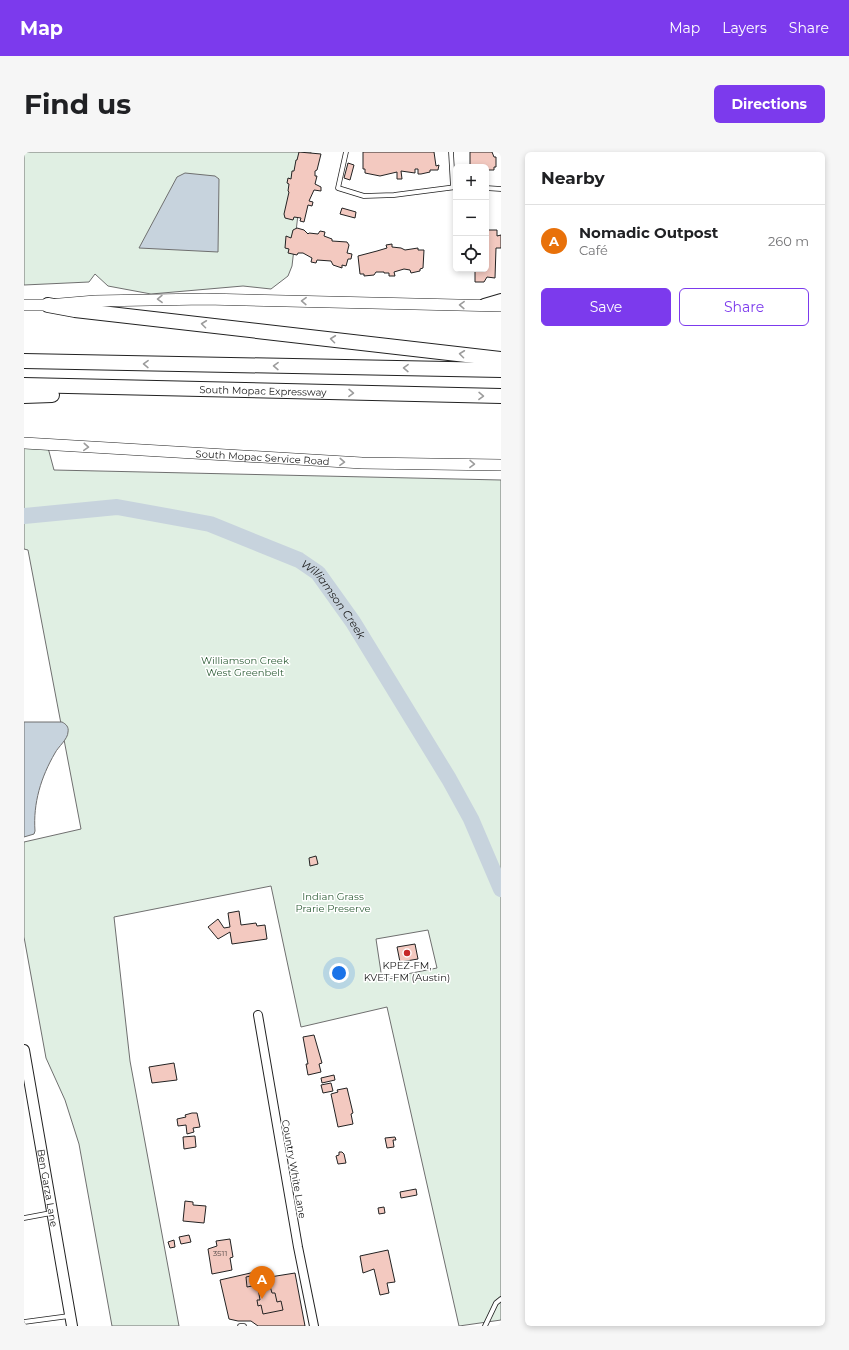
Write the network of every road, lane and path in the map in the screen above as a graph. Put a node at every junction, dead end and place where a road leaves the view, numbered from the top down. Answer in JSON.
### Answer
{"nodes":[{"id":1,"x":346,"y":152,"type":"edge"},
{"id":2,"x":451,"y":152,"type":"edge"},
{"id":3,"x":453,"y":175,"type":"edge"},
{"id":4,"x":453,"y":187,"type":"edge"},
{"id":5,"x":489,"y":188,"type":"edge"},
{"id":6,"x":501,"y":189,"type":"edge"},
{"id":7,"x":501,"y":299,"type":"edge"},
{"id":8,"x":24,"y":305,"type":"edge"},
{"id":9,"x":48,"y":305,"type":"junction"},
{"id":10,"x":480,"y":306,"type":"junction"},
{"id":11,"x":501,"y":306,"type":"edge"},
{"id":12,"x":501,"y":359,"type":"edge"},
{"id":13,"x":24,"y":361,"type":"edge"},
{"id":14,"x":501,"y":370,"type":"edge"},
{"id":15,"x":24,"y":385,"type":"edge"},
{"id":16,"x":52,"y":391,"type":"junction"},
{"id":17,"x":24,"y":396,"type":"edge"},
{"id":18,"x":501,"y":396,"type":"edge"},
{"id":19,"x":24,"y":443,"type":"edge"},
{"id":20,"x":501,"y":464,"type":"edge"},
{"id":21,"x":258,"y":1015,"type":"dead end"},
{"id":22,"x":24,"y":1050,"type":"edge"},
{"id":23,"x":26,"y":1073,"type":"edge"},
{"id":24,"x":52,"y":1213,"type":"junction"},
{"id":25,"x":24,"y":1218,"type":"edge"},
{"id":26,"x":501,"y":1299,"type":"edge"},
{"id":27,"x":71,"y":1321,"type":"edge"},
{"id":28,"x":24,"y":1322,"type":"edge"},
{"id":29,"x":240,"y":1326,"type":"edge"},
{"id":30,"x":244,"y":1326,"type":"edge"},
{"id":31,"x":314,"y":1326,"type":"edge"},
{"id":32,"x":485,"y":1326,"type":"edge"}],
"edges":[{"from":1,"to":4,"type":"lane"},
{"from":2,"to":3,"type":"lane"},
{"from":5,"to":6,"type":"lane"},
{"from":7,"to":10,"type":"street"},
{"from":8,"to":9,"type":"main road"},
{"from":10,"to":9,"type":"main road","one_way":true},
{"from":12,"to":9,"type":"highway","one_way":true},
{"from":10,"to":11,"type":"main road"},
{"from":14,"to":13,"type":"highway","one_way":true},
{"from":15,"to":16,"type":"highway","name":"South Mopac Expressway"},
{"from":16,"to":17,"type":"highway"},
{"from":16,"to":18,"type":"highway","name":"South Mopac Expressway","one_way":true},
{"from":19,"to":20,"type":"main road","name":"South Mopac Service Road","one_way":true},
{"from":21,"to":31,"type":"street","name":"Country White Lane"},
{"from":22,"to":23,"type":"street","name":"Ben Garza Lane"},
{"from":23,"to":24,"type":"street","name":"Ben Garza Lane"},
{"from":24,"to":25,"type":"lane"},
{"from":24,"to":27,"type":"street","name":"Ben Garza Lane"},
{"from":26,"to":32,"type":"lane"},
{"from":27,"to":28,"type":"lane"},
{"from":29,"to":30,"type":"lane"}]}
